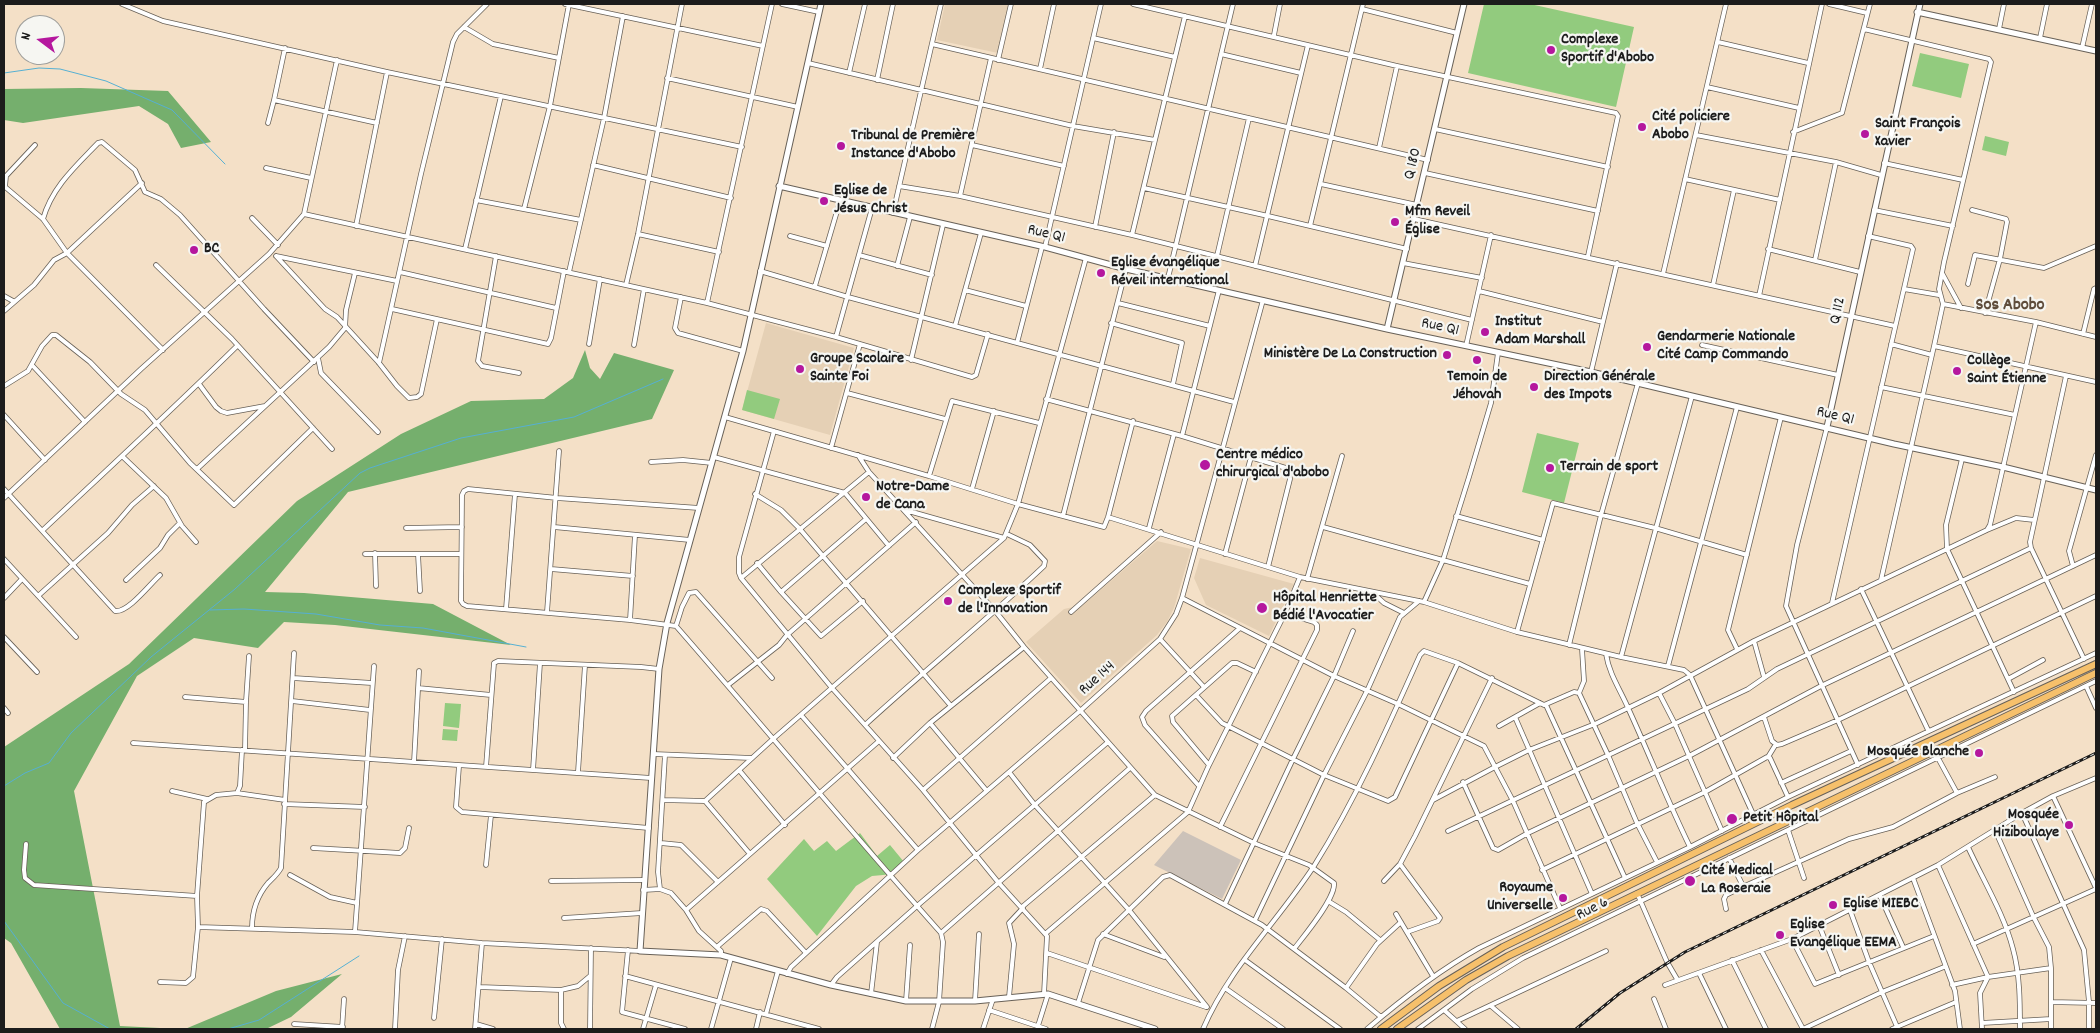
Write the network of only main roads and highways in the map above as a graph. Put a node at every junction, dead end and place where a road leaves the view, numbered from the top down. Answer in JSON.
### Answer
{"nodes":[{"id":1,"x":2096,"y":664,"type":"edge"},
{"id":2,"x":2096,"y":673,"type":"edge"},
{"id":3,"x":1380,"y":1029,"type":"edge"},
{"id":4,"x":1397,"y":1029,"type":"edge"}],
"edges":[{"from":1,"to":3,"type":"main road"},
{"from":2,"to":4,"type":"main road"}]}
